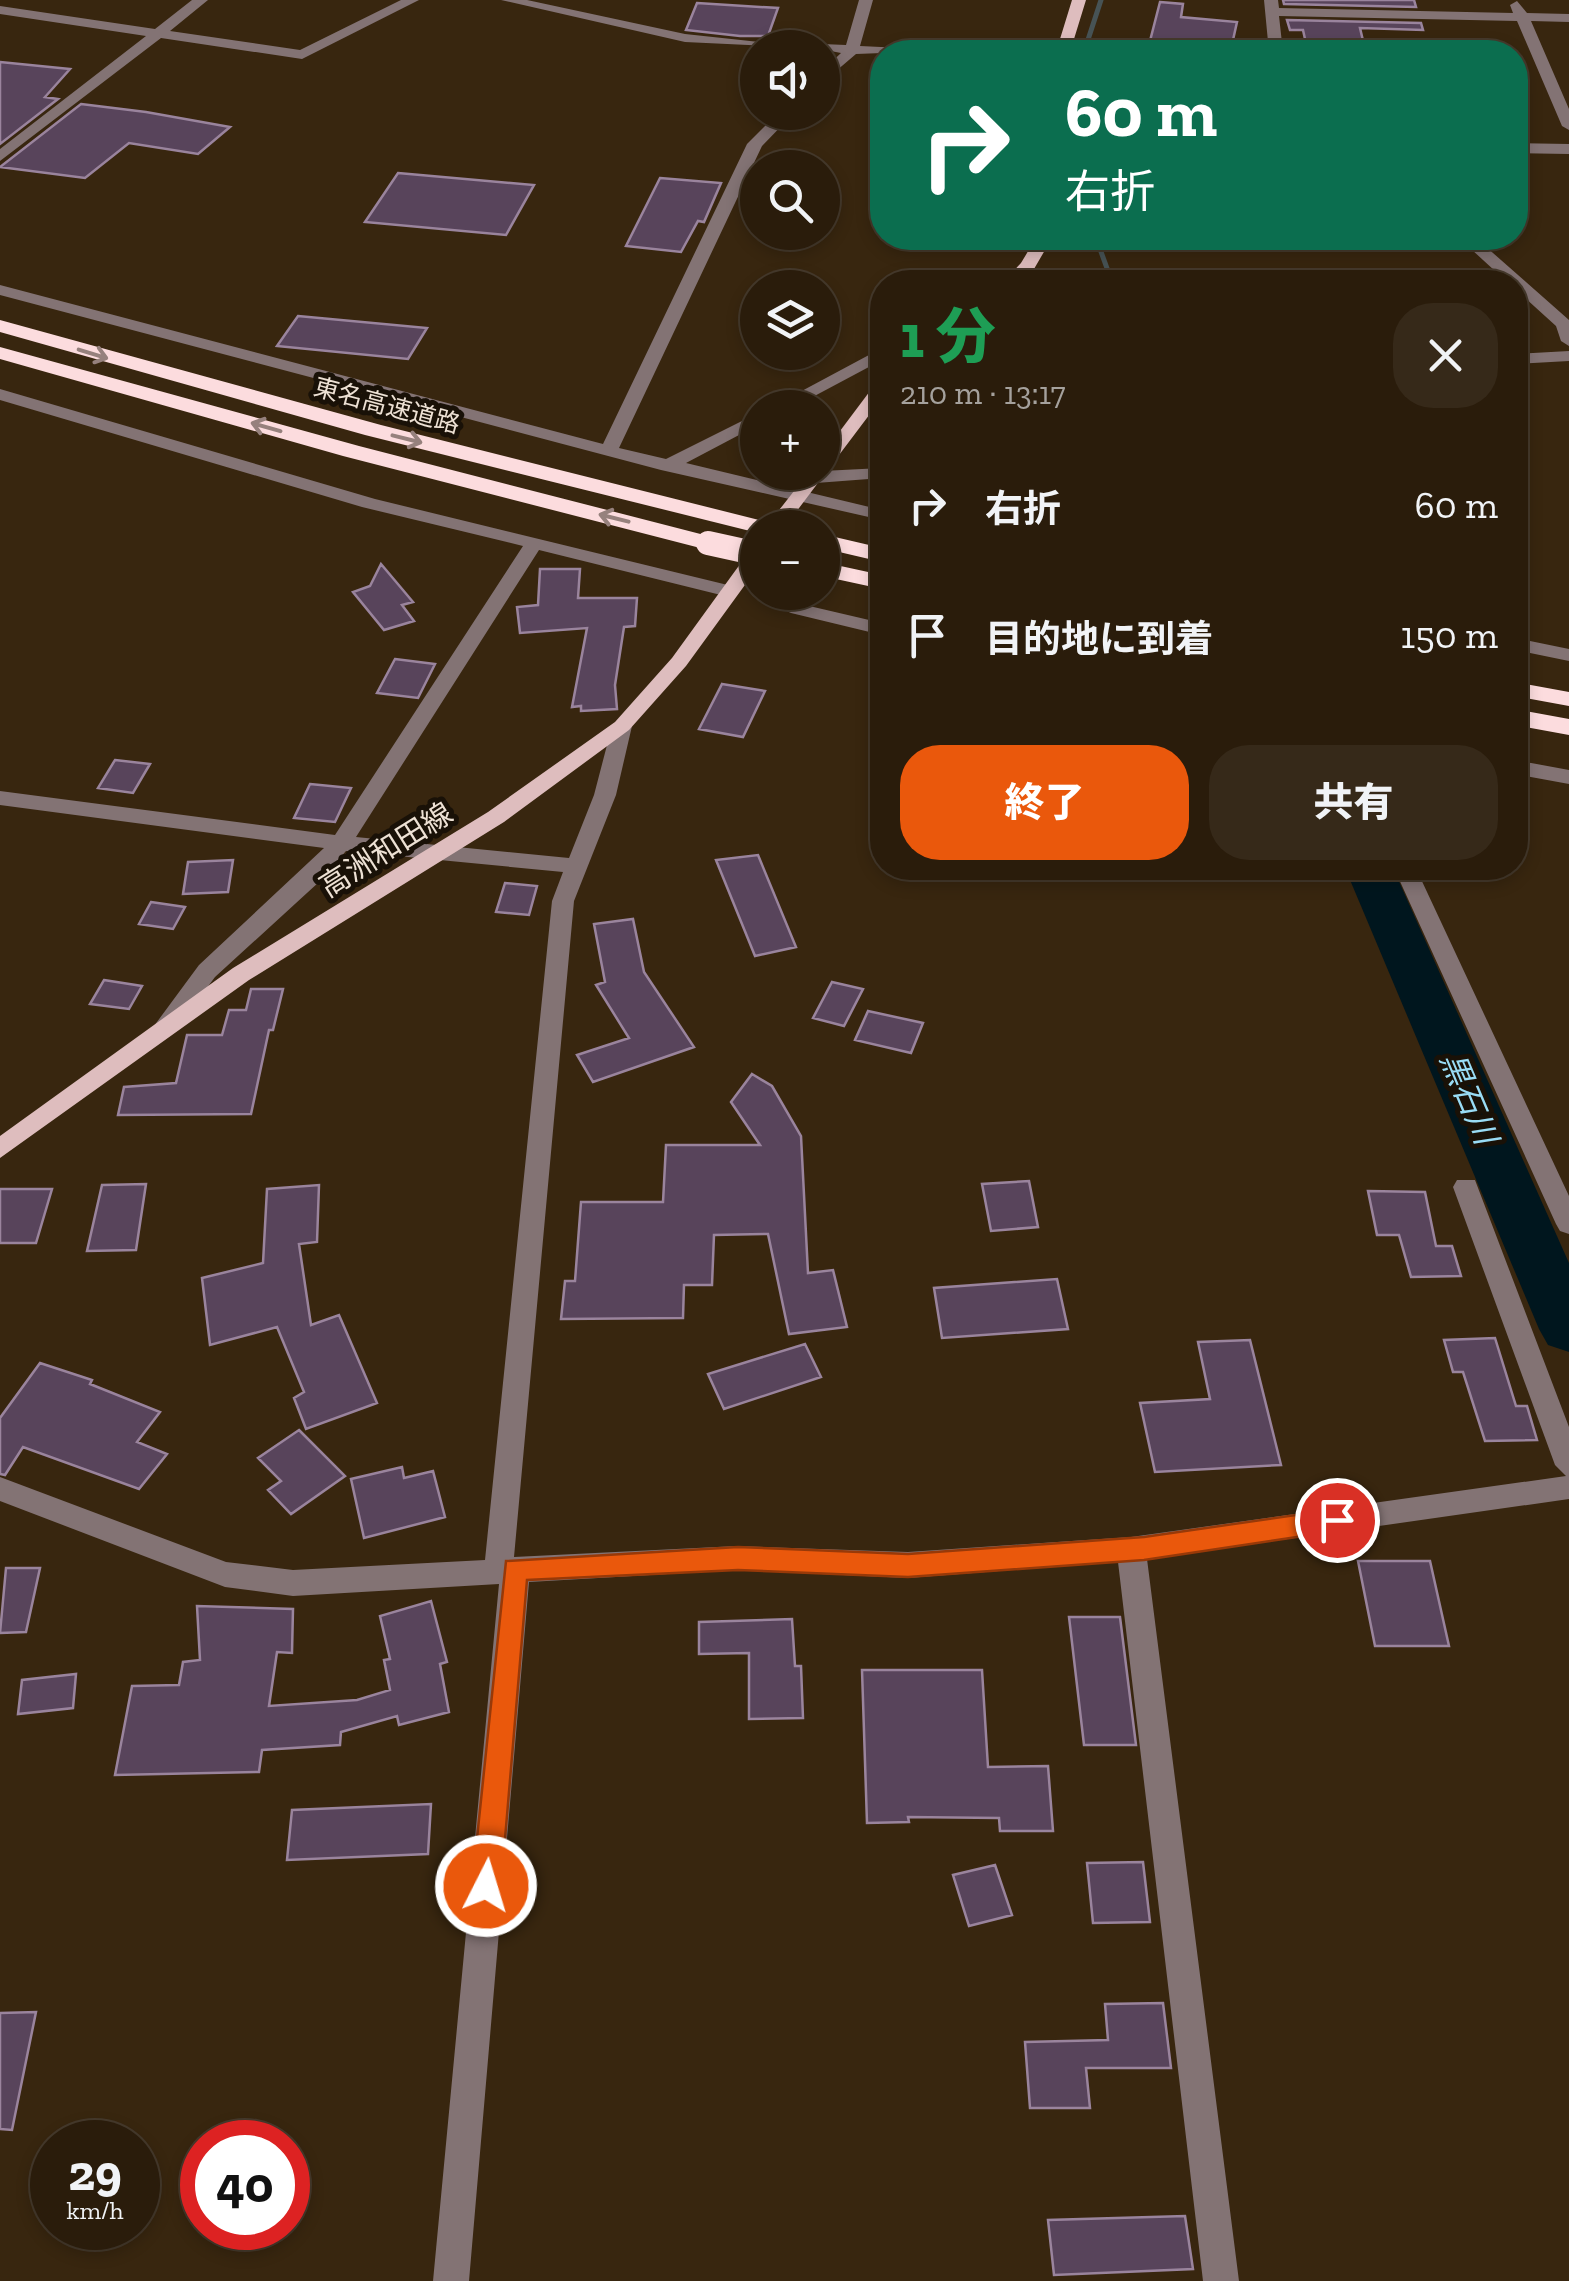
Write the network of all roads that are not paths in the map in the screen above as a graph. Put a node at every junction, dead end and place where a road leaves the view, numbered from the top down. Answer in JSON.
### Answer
{"nodes":[{"id":1,"x":201,"y":0,"type":"edge"},
{"id":2,"x":412,"y":0,"type":"edge"},
{"id":3,"x":508,"y":0,"type":"edge"},
{"id":4,"x":866,"y":0,"type":"edge"},
{"id":5,"x":1080,"y":0,"type":"edge"},
{"id":6,"x":1516,"y":0,"type":"edge"},
{"id":7,"x":1272,"y":6,"type":"edge"},
{"id":8,"x":0,"y":10,"type":"edge"},
{"id":9,"x":1523,"y":17,"type":"junction"},
{"id":10,"x":1569,"y":18,"type":"edge"},
{"id":11,"x":160,"y":32,"type":"junction"},
{"id":12,"x":1067,"y":40,"type":"edge"},
{"id":13,"x":1275,"y":40,"type":"edge"},
{"id":14,"x":740,"y":42,"type":"edge"},
{"id":15,"x":840,"y":49,"type":"edge"},
{"id":16,"x":852,"y":50,"type":"junction"},
{"id":17,"x":870,"y":51,"type":"edge"},
{"id":18,"x":840,"y":62,"type":"edge"},
{"id":19,"x":1569,"y":126,"type":"edge"},
{"id":20,"x":770,"y":130,"type":"edge"},
{"id":21,"x":1528,"y":148,"type":"edge"},
{"id":22,"x":1569,"y":148,"type":"edge"},
{"id":23,"x":0,"y":156,"type":"edge"},
{"id":24,"x":1481,"y":250,"type":"edge"},
{"id":25,"x":1504,"y":270,"type":"edge"},
{"id":26,"x":0,"y":290,"type":"edge"},
{"id":27,"x":1528,"y":292,"type":"edge"},
{"id":28,"x":0,"y":326,"type":"edge"},
{"id":29,"x":1569,"y":341,"type":"edge"},
{"id":30,"x":0,"y":353,"type":"edge"},
{"id":31,"x":1569,"y":356,"type":"edge"},
{"id":32,"x":1528,"y":358,"type":"edge"},
{"id":33,"x":870,"y":359,"type":"edge"},
{"id":34,"x":812,"y":390,"type":"edge"},
{"id":35,"x":0,"y":394,"type":"edge"},
{"id":36,"x":870,"y":403,"type":"edge"},
{"id":37,"x":740,"y":427,"type":"edge"},
{"id":38,"x":840,"y":444,"type":"edge"},
{"id":39,"x":609,"y":452,"type":"junction"},
{"id":40,"x":667,"y":466,"type":"junction"},
{"id":41,"x":840,"y":472,"type":"edge"},
{"id":42,"x":870,"y":473,"type":"edge"},
{"id":43,"x":806,"y":490,"type":"edge"},
{"id":44,"x":800,"y":498,"type":"junction"},
{"id":45,"x":790,"y":510,"type":"edge"},
{"id":46,"x":870,"y":513,"type":"edge"},
{"id":47,"x":740,"y":523,"type":"edge"},
{"id":48,"x":534,"y":544,"type":"junction"},
{"id":49,"x":840,"y":545,"type":"edge"},
{"id":50,"x":740,"y":549,"type":"edge"},
{"id":51,"x":870,"y":552,"type":"edge"},
{"id":52,"x":840,"y":573,"type":"edge"},
{"id":53,"x":870,"y":579,"type":"edge"},
{"id":54,"x":740,"y":588,"type":"edge"},
{"id":55,"x":740,"y":596,"type":"edge"},
{"id":56,"x":798,"y":610,"type":"edge"},
{"id":57,"x":870,"y":626,"type":"edge"},
{"id":58,"x":1528,"y":647,"type":"edge"},
{"id":59,"x":1569,"y":655,"type":"edge"},
{"id":60,"x":1528,"y":691,"type":"edge"},
{"id":61,"x":1569,"y":699,"type":"edge"},
{"id":62,"x":1528,"y":719,"type":"edge"},
{"id":63,"x":622,"y":726,"type":"junction"},
{"id":64,"x":1569,"y":727,"type":"edge"},
{"id":65,"x":1528,"y":769,"type":"edge"},
{"id":66,"x":1569,"y":777,"type":"edge"},
{"id":67,"x":0,"y":798,"type":"edge"},
{"id":68,"x":341,"y":843,"type":"junction"},
{"id":69,"x":440,"y":852,"type":"junction"},
{"id":70,"x":577,"y":866,"type":"junction"},
{"id":71,"x":1410,"y":880,"type":"edge"},
{"id":72,"x":166,"y":1026,"type":"junction"},
{"id":73,"x":0,"y":1149,"type":"edge"},
{"id":74,"x":1466,"y":1188,"type":"dead end"},
{"id":75,"x":1567,"y":1216,"type":"edge"},
{"id":76,"x":1569,"y":1465,"type":"edge"},
{"id":77,"x":1569,"y":1487,"type":"edge"},
{"id":78,"x":0,"y":1489,"type":"edge"},
{"id":79,"x":1131,"y":1549,"type":"junction"},
{"id":80,"x":506,"y":1570,"type":"junction"},
{"id":81,"x":451,"y":2281,"type":"edge"},
{"id":82,"x":1221,"y":2281,"type":"edge"}],
"edges":[{"from":1,"to":11,"type":"street"},
{"from":2,"to":11,"type":"street"},
{"from":3,"to":14,"type":"street"},
{"from":4,"to":16,"type":"street"},
{"from":5,"to":12,"type":"main road"},
{"from":6,"to":9,"type":"street"},
{"from":7,"to":9,"type":"street"},
{"from":7,"to":13,"type":"street"},
{"from":8,"to":11,"type":"street"},
{"from":9,"to":10,"type":"street"},
{"from":9,"to":19,"type":"street"},
{"from":11,"to":23,"type":"street"},
{"from":15,"to":16,"type":"street"},
{"from":16,"to":17,"type":"street"},
{"from":16,"to":18,"type":"street"},
{"from":20,"to":39,"type":"street"},
{"from":21,"to":22,"type":"street"},
{"from":24,"to":25,"type":"street"},
{"from":26,"to":39,"type":"street"},
{"from":27,"to":29,"type":"street"},
{"from":28,"to":47,"type":"highway","name":"東名高速道路","one_way":true},
{"from":50,"to":30,"type":"highway","name":"東名高速道路","one_way":true,"bridge":true},
{"from":31,"to":32,"type":"street"},
{"from":33,"to":34,"type":"street"},
{"from":35,"to":48,"type":"street"},
{"from":36,"to":38,"type":"main road"},
{"from":37,"to":40,"type":"street"},
{"from":39,"to":40,"type":"street"},
{"from":40,"to":44,"type":"street"},
{"from":41,"to":42,"type":"street"},
{"from":43,"to":44,"type":"main road"},
{"from":44,"to":45,"type":"main road"},
{"from":44,"to":46,"type":"street"},
{"from":48,"to":54,"type":"street"},
{"from":48,"to":68,"type":"street"},
{"from":49,"to":51,"type":"highway"},
{"from":52,"to":53,"type":"highway"},
{"from":55,"to":63,"type":"main road","name":"高洲和田線"},
{"from":56,"to":57,"type":"street"},
{"from":58,"to":59,"type":"street"},
{"from":60,"to":61,"type":"highway"},
{"from":62,"to":64,"type":"highway"},
{"from":63,"to":69,"type":"main road","name":"高洲和田線"},
{"from":63,"to":70,"type":"street"},
{"from":65,"to":66,"type":"street"},
{"from":67,"to":68,"type":"street"},
{"from":68,"to":69,"type":"street"},
{"from":68,"to":72,"type":"street"},
{"from":69,"to":70,"type":"street"},
{"from":69,"to":72,"type":"main road","name":"高洲和田線"},
{"from":70,"to":80,"type":"street"},
{"from":71,"to":75,"type":"street"},
{"from":72,"to":73,"type":"main road","name":"高洲和田線"},
{"from":74,"to":76,"type":"street"},
{"from":77,"to":79,"type":"street"},
{"from":78,"to":80,"type":"street"},
{"from":79,"to":80,"type":"street"},
{"from":79,"to":82,"type":"street"},
{"from":80,"to":81,"type":"street"}]}
